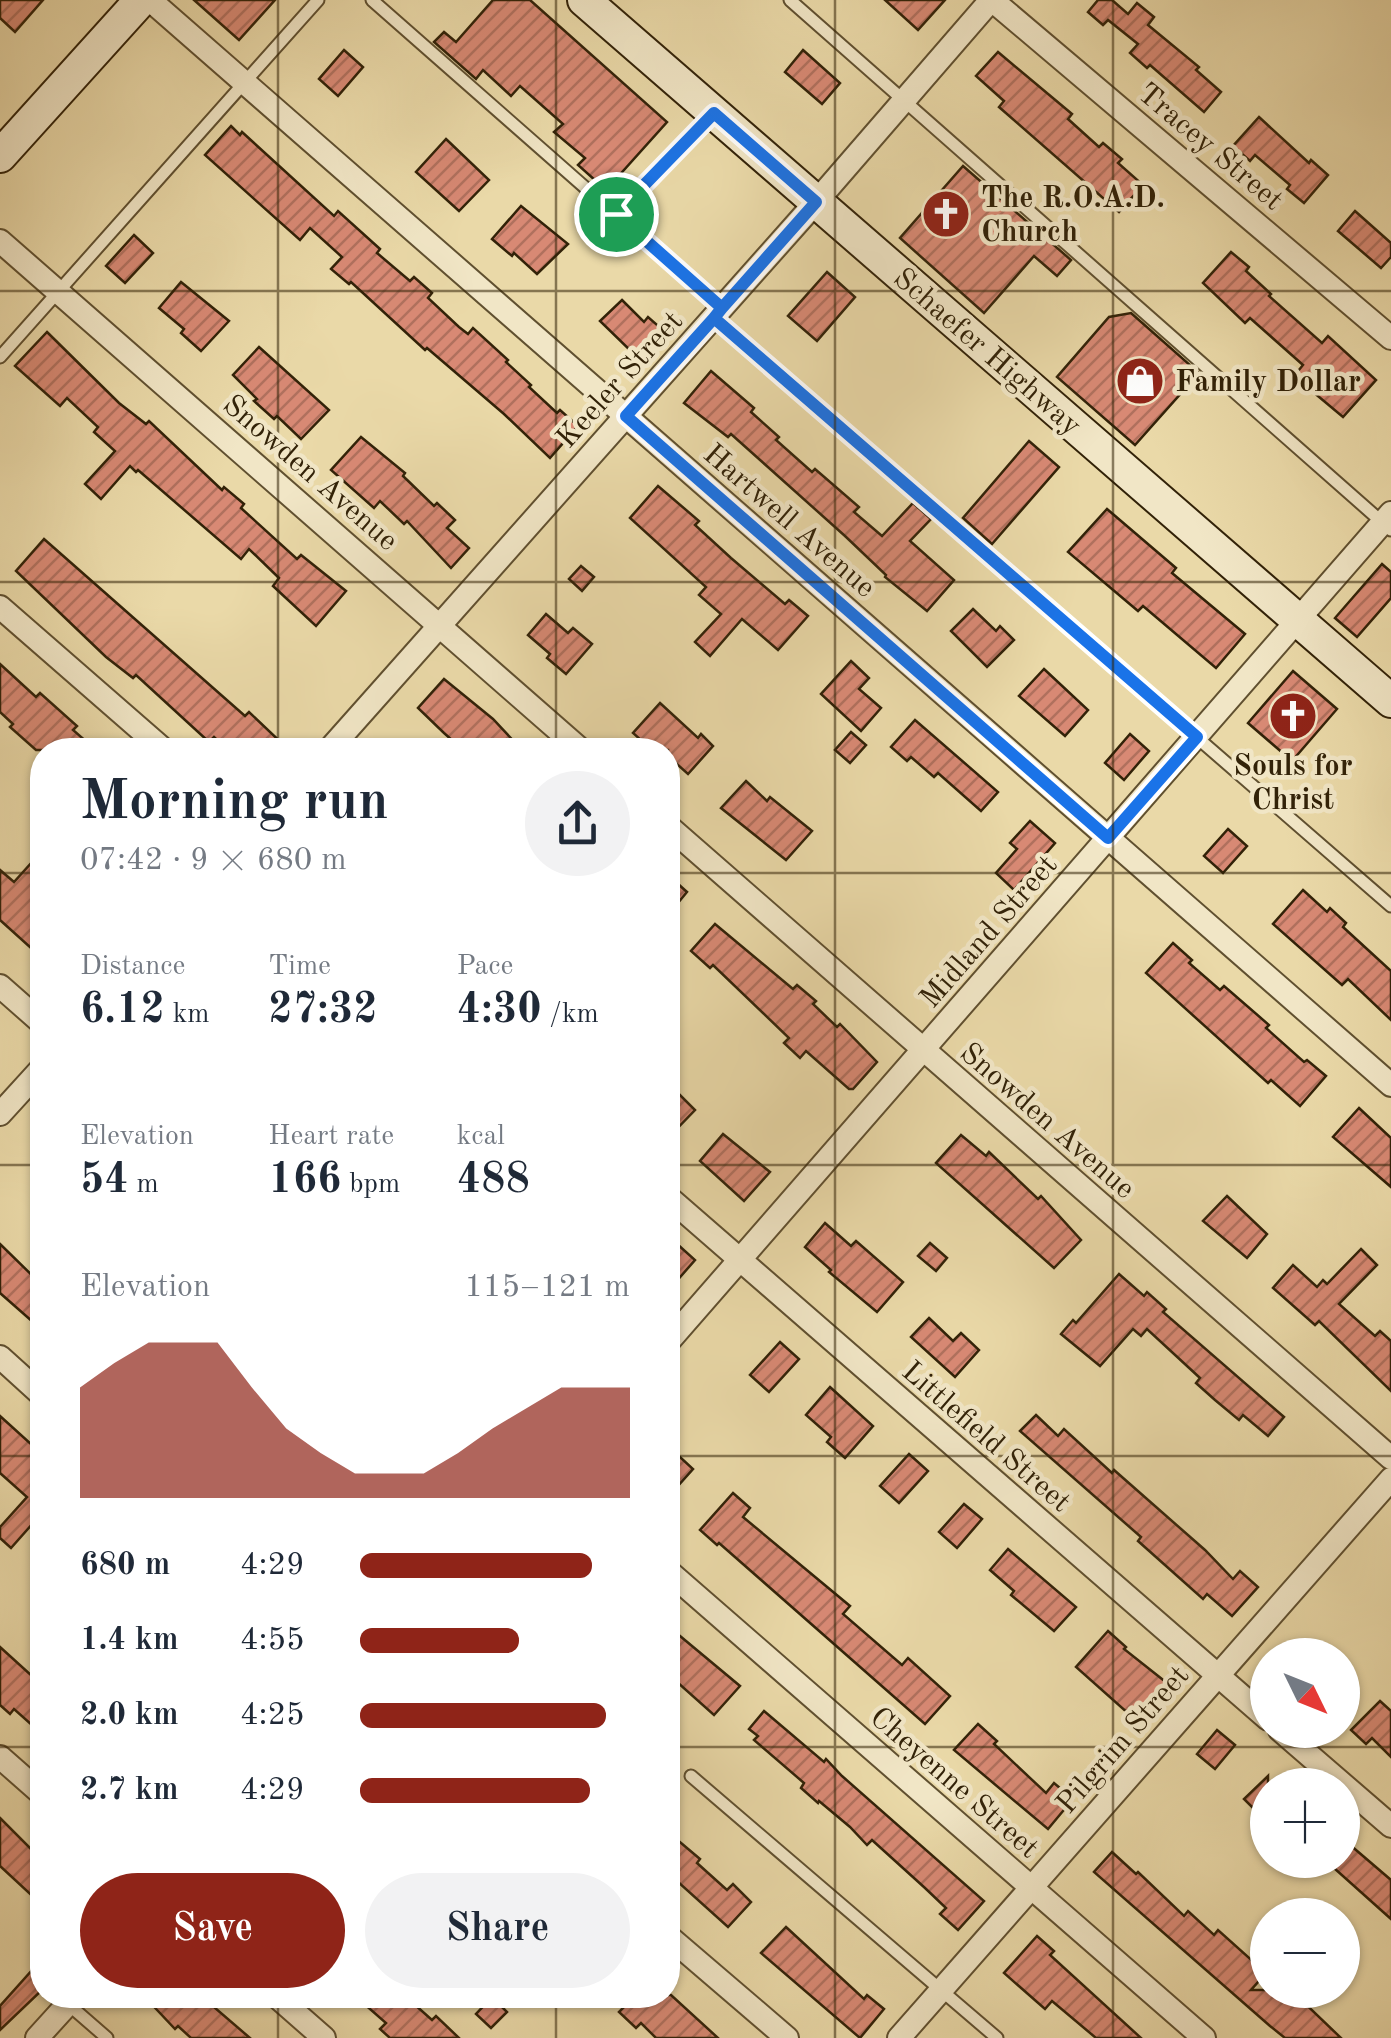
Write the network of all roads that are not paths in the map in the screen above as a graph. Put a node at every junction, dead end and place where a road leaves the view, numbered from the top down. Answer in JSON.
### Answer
{"nodes":[{"id":1,"x":141,"y":0,"type":"edge"},
{"id":2,"x":150,"y":0,"type":"edge"},
{"id":3,"x":318,"y":0,"type":"edge"},
{"id":4,"x":372,"y":0,"type":"edge"},
{"id":5,"x":584,"y":0,"type":"edge"},
{"id":6,"x":790,"y":0,"type":"edge"},
{"id":7,"x":991,"y":0,"type":"edge"},
{"id":8,"x":246,"y":84,"type":"junction"},
{"id":9,"x":904,"y":100,"type":"junction"},
{"id":10,"x":714,"y":113,"type":"junction"},
{"id":11,"x":0,"y":156,"type":"edge"},
{"id":12,"x":816,"y":202,"type":"junction"},
{"id":13,"x":616,"y":214,"type":"junction"},
{"id":14,"x":0,"y":241,"type":"edge"},
{"id":15,"x":59,"y":290,"type":"junction"},
{"id":16,"x":718,"y":313,"type":"junction"},
{"id":17,"x":1391,"y":338,"type":"edge"},
{"id":18,"x":0,"y":357,"type":"edge"},
{"id":19,"x":626,"y":416,"type":"junction"},
{"id":20,"x":1388,"y":522,"type":"edge"},
{"id":21,"x":0,"y":607,"type":"edge"},
{"id":22,"x":1298,"y":621,"type":"junction"},
{"id":23,"x":440,"y":626,"type":"junction"},
{"id":24,"x":1391,"y":702,"type":"edge"},
{"id":25,"x":1197,"y":737,"type":"junction"},
{"id":26,"x":150,"y":738,"type":"edge"},
{"id":27,"x":340,"y":738,"type":"edge"},
{"id":28,"x":567,"y":738,"type":"edge"},
{"id":29,"x":680,"y":837,"type":"edge"},
{"id":30,"x":1108,"y":838,"type":"junction"},
{"id":31,"x":1391,"y":906,"type":"edge"},
{"id":32,"x":0,"y":986,"type":"edge"},
{"id":33,"x":30,"y":1012,"type":"edge"},
{"id":34,"x":924,"y":1052,"type":"junction"},
{"id":35,"x":30,"y":1081,"type":"edge"},
{"id":36,"x":1391,"y":1086,"type":"edge"},
{"id":37,"x":0,"y":1114,"type":"edge"},
{"id":38,"x":680,"y":1209,"type":"edge"},
{"id":39,"x":738,"y":1261,"type":"junction"},
{"id":40,"x":680,"y":1328,"type":"edge"},
{"id":41,"x":0,"y":1358,"type":"edge"},
{"id":42,"x":30,"y":1384,"type":"edge"},
{"id":43,"x":1391,"y":1458,"type":"edge"},
{"id":44,"x":1391,"y":1479,"type":"edge"},
{"id":45,"x":680,"y":1581,"type":"edge"},
{"id":46,"x":1217,"y":1676,"type":"junction"},
{"id":47,"x":1250,"y":1704,"type":"edge"},
{"id":48,"x":1301,"y":1748,"type":"edge"},
{"id":49,"x":0,"y":1757,"type":"edge"},
{"id":50,"x":691,"y":1776,"type":"dead end"},
{"id":51,"x":30,"y":1783,"type":"edge"},
{"id":52,"x":1391,"y":1826,"type":"edge"},
{"id":53,"x":1032,"y":1888,"type":"junction"},
{"id":54,"x":680,"y":1946,"type":"edge"},
{"id":55,"x":942,"y":1990,"type":"junction"},
{"id":56,"x":65,"y":2008,"type":"edge"},
{"id":57,"x":79,"y":2008,"type":"edge"},
{"id":58,"x":290,"y":2008,"type":"edge"},
{"id":59,"x":37,"y":2038,"type":"edge"},
{"id":60,"x":107,"y":2038,"type":"edge"},
{"id":61,"x":324,"y":2038,"type":"edge"},
{"id":62,"x":788,"y":2038,"type":"edge"},
{"id":63,"x":899,"y":2038,"type":"edge"},
{"id":64,"x":997,"y":2038,"type":"edge"},
{"id":65,"x":1204,"y":2038,"type":"edge"}],
"edges":[{"from":1,"to":11,"type":"street"},
{"from":2,"to":8,"type":"street","name":"Hartwell Avenue"},
{"from":3,"to":8,"type":"lane"},
{"from":4,"to":13,"type":"lane"},
{"from":5,"to":10,"type":"street","name":"Schaefer Highway"},
{"from":6,"to":9,"type":"lane"},
{"from":7,"to":9,"type":"street","name":"Keeler Street"},
{"from":7,"to":17,"type":"street","name":"Tracey Street"},
{"from":8,"to":15,"type":"lane"},
{"from":8,"to":19,"type":"street","name":"Hartwell Avenue"},
{"from":9,"to":12,"type":"street","name":"Keeler Street"},
{"from":9,"to":20,"type":"lane"},
{"from":10,"to":12,"type":"street","name":"Schaefer Highway"},
{"from":10,"to":13,"type":"lane"},
{"from":12,"to":16,"type":"street","name":"Keeler Street"},
{"from":12,"to":22,"type":"street","name":"Schaefer Highway"},
{"from":13,"to":16,"type":"lane"},
{"from":14,"to":15,"type":"street","name":"Snowden Avenue"},
{"from":15,"to":18,"type":"lane"},
{"from":15,"to":23,"type":"street","name":"Snowden Avenue"},
{"from":16,"to":19,"type":"street","name":"Keeler Street"},
{"from":16,"to":25,"type":"lane"},
{"from":19,"to":23,"type":"street","name":"Keeler Street"},
{"from":19,"to":30,"type":"street","name":"Hartwell Avenue"},
{"from":20,"to":22,"type":"street","name":"Midland Street"},
{"from":21,"to":26,"type":"street"},
{"from":22,"to":24,"type":"street","name":"Schaefer Highway"},
{"from":22,"to":25,"type":"street","name":"Midland Street"},
{"from":23,"to":27,"type":"street","name":"Keeler Street"},
{"from":23,"to":28,"type":"street","name":"Snowden Avenue"},
{"from":25,"to":30,"type":"street","name":"Midland Street"},
{"from":25,"to":31,"type":"lane"},
{"from":29,"to":34,"type":"street","name":"Snowden Avenue"},
{"from":30,"to":34,"type":"street","name":"Midland Street"},
{"from":30,"to":36,"type":"street","name":"Hartwell Avenue"},
{"from":32,"to":33,"type":"street"},
{"from":34,"to":39,"type":"street","name":"Midland Street"},
{"from":34,"to":43,"type":"street","name":"Snowden Avenue"},
{"from":35,"to":37,"type":"street"},
{"from":38,"to":39,"type":"street","name":"Littlefield Street"},
{"from":39,"to":40,"type":"street","name":"Midland Street"},
{"from":39,"to":46,"type":"street","name":"Littlefield Street"},
{"from":41,"to":42,"type":"street"},
{"from":44,"to":46,"type":"street","name":"Pilgrim Street"},
{"from":45,"to":53,"type":"street","name":"Cheyenne Street"},
{"from":46,"to":47,"type":"street","name":"Littlefield Street"},
{"from":46,"to":53,"type":"street","name":"Pilgrim Street"},
{"from":48,"to":52,"type":"street"},
{"from":49,"to":51,"type":"street"},
{"from":50,"to":55,"type":"lane"},
{"from":53,"to":55,"type":"street","name":"Pilgrim Street"},
{"from":53,"to":65,"type":"street","name":"Cheyenne Street"},
{"from":54,"to":62,"type":"street"},
{"from":55,"to":63,"type":"street","name":"Pilgrim Street"},
{"from":55,"to":64,"type":"lane"},
{"from":56,"to":59,"type":"street"},
{"from":57,"to":60,"type":"lane"},
{"from":58,"to":61,"type":"street"}]}
